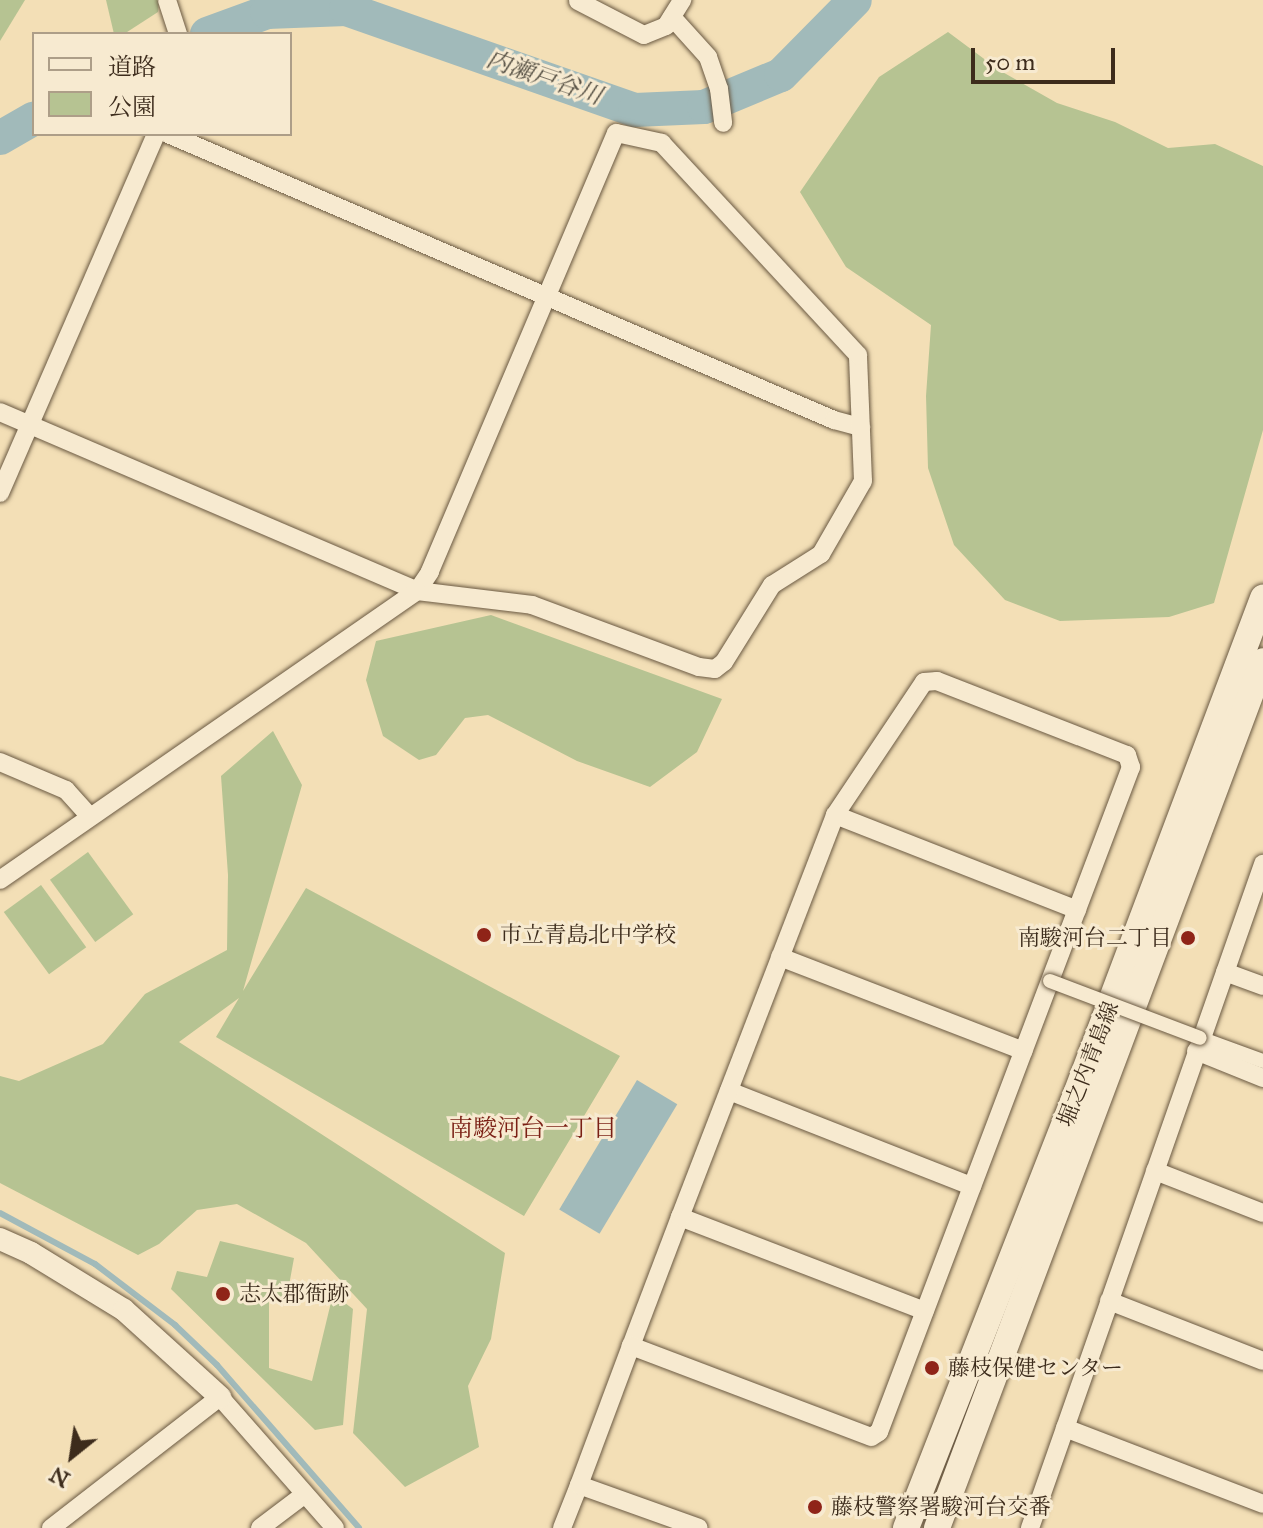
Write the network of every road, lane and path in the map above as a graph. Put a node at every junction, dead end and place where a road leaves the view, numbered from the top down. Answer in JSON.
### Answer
{"nodes":[{"id":1,"x":167,"y":0,"type":"edge"},
{"id":2,"x":577,"y":0,"type":"edge"},
{"id":3,"x":682,"y":0,"type":"edge"},
{"id":4,"x":672,"y":17,"type":"junction"},
{"id":5,"x":175,"y":28,"type":"edge"},
{"id":6,"x":723,"y":123,"type":"dead end"},
{"id":7,"x":155,"y":136,"type":"edge"},
{"id":8,"x":173,"y":136,"type":"edge"},
{"id":9,"x":547,"y":296,"type":"junction"},
{"id":10,"x":0,"y":412,"type":"edge"},
{"id":11,"x":29,"y":425,"type":"junction"},
{"id":12,"x":861,"y":427,"type":"junction"},
{"id":13,"x":0,"y":493,"type":"edge"},
{"id":14,"x":417,"y":591,"type":"junction"},
{"id":15,"x":1263,"y":598,"type":"edge"},
{"id":16,"x":1263,"y":661,"type":"edge"},
{"id":17,"x":0,"y":762,"type":"edge"},
{"id":18,"x":835,"y":815,"type":"junction"},
{"id":19,"x":90,"y":817,"type":"junction"},
{"id":20,"x":1263,"y":864,"type":"edge"},
{"id":21,"x":0,"y":880,"type":"edge"},
{"id":22,"x":1077,"y":910,"type":"junction"},
{"id":23,"x":780,"y":957,"type":"junction"},
{"id":24,"x":1225,"y":972,"type":"junction"},
{"id":25,"x":1050,"y":981,"type":"junction"},
{"id":26,"x":1263,"y":986,"type":"edge"},
{"id":27,"x":1198,"y":1045,"type":"junction"},
{"id":28,"x":1024,"y":1051,"type":"junction"},
{"id":29,"x":1263,"y":1061,"type":"edge"},
{"id":30,"x":1263,"y":1078,"type":"edge"},
{"id":31,"x":729,"y":1091,"type":"junction"},
{"id":32,"x":1155,"y":1171,"type":"junction"},
{"id":33,"x":972,"y":1186,"type":"junction"},
{"id":34,"x":1263,"y":1213,"type":"edge"},
{"id":35,"x":680,"y":1217,"type":"junction"},
{"id":36,"x":0,"y":1239,"type":"edge"},
{"id":37,"x":1109,"y":1301,"type":"junction"},
{"id":38,"x":925,"y":1311,"type":"junction"},
{"id":39,"x":631,"y":1346,"type":"junction"},
{"id":40,"x":1263,"y":1361,"type":"edge"},
{"id":41,"x":220,"y":1397,"type":"junction"},
{"id":42,"x":1065,"y":1428,"type":"junction"},
{"id":43,"x":579,"y":1485,"type":"junction"},
{"id":44,"x":305,"y":1494,"type":"junction"},
{"id":45,"x":1263,"y":1504,"type":"edge"},
{"id":46,"x":51,"y":1528,"type":"edge"},
{"id":47,"x":260,"y":1528,"type":"edge"},
{"id":48,"x":335,"y":1528,"type":"edge"},
{"id":49,"x":562,"y":1528,"type":"edge"},
{"id":50,"x":699,"y":1528,"type":"edge"},
{"id":51,"x":906,"y":1528,"type":"edge"},
{"id":52,"x":937,"y":1528,"type":"edge"},
{"id":53,"x":1030,"y":1528,"type":"edge"}],
"edges":[{"from":1,"to":5,"type":"street"},
{"from":2,"to":4,"type":"street"},
{"from":3,"to":4,"type":"street"},
{"from":4,"to":6,"type":"street"},
{"from":7,"to":11,"type":"street"},
{"from":8,"to":9,"type":"street"},
{"from":9,"to":12,"type":"street"},
{"from":9,"to":12,"type":"street"},
{"from":9,"to":14,"type":"street"},
{"from":10,"to":11,"type":"street"},
{"from":11,"to":13,"type":"street"},
{"from":11,"to":14,"type":"street"},
{"from":12,"to":14,"type":"street"},
{"from":14,"to":19,"type":"street"},
{"from":15,"to":51,"type":"main road","name":"堀之内青島線"},
{"from":16,"to":52,"type":"main road","name":"堀之内青島線"},
{"from":17,"to":19,"type":"street"},
{"from":18,"to":22,"type":"street"},
{"from":18,"to":22,"type":"street"},
{"from":18,"to":23,"type":"street"},
{"from":19,"to":21,"type":"street"},
{"from":20,"to":24,"type":"street"},
{"from":22,"to":25,"type":"street"},
{"from":23,"to":28,"type":"street"},
{"from":23,"to":31,"type":"street"},
{"from":24,"to":26,"type":"street"},
{"from":24,"to":27,"type":"street"},
{"from":25,"to":27,"type":"street","bridge":true},
{"from":25,"to":28,"type":"street"},
{"from":27,"to":29,"type":"street"},
{"from":27,"to":30,"type":"street"},
{"from":27,"to":32,"type":"street"},
{"from":28,"to":33,"type":"street"},
{"from":31,"to":33,"type":"street"},
{"from":31,"to":35,"type":"street"},
{"from":32,"to":34,"type":"street"},
{"from":32,"to":37,"type":"street"},
{"from":33,"to":38,"type":"street"},
{"from":35,"to":38,"type":"street"},
{"from":35,"to":39,"type":"street"},
{"from":36,"to":41,"type":"street"},
{"from":37,"to":40,"type":"street"},
{"from":37,"to":42,"type":"street"},
{"from":38,"to":39,"type":"street"},
{"from":39,"to":43,"type":"street"},
{"from":41,"to":44,"type":"street"},
{"from":41,"to":46,"type":"street"},
{"from":42,"to":45,"type":"street"},
{"from":42,"to":53,"type":"street"},
{"from":43,"to":49,"type":"street"},
{"from":43,"to":50,"type":"street"},
{"from":44,"to":47,"type":"street"},
{"from":44,"to":48,"type":"street"}]}
